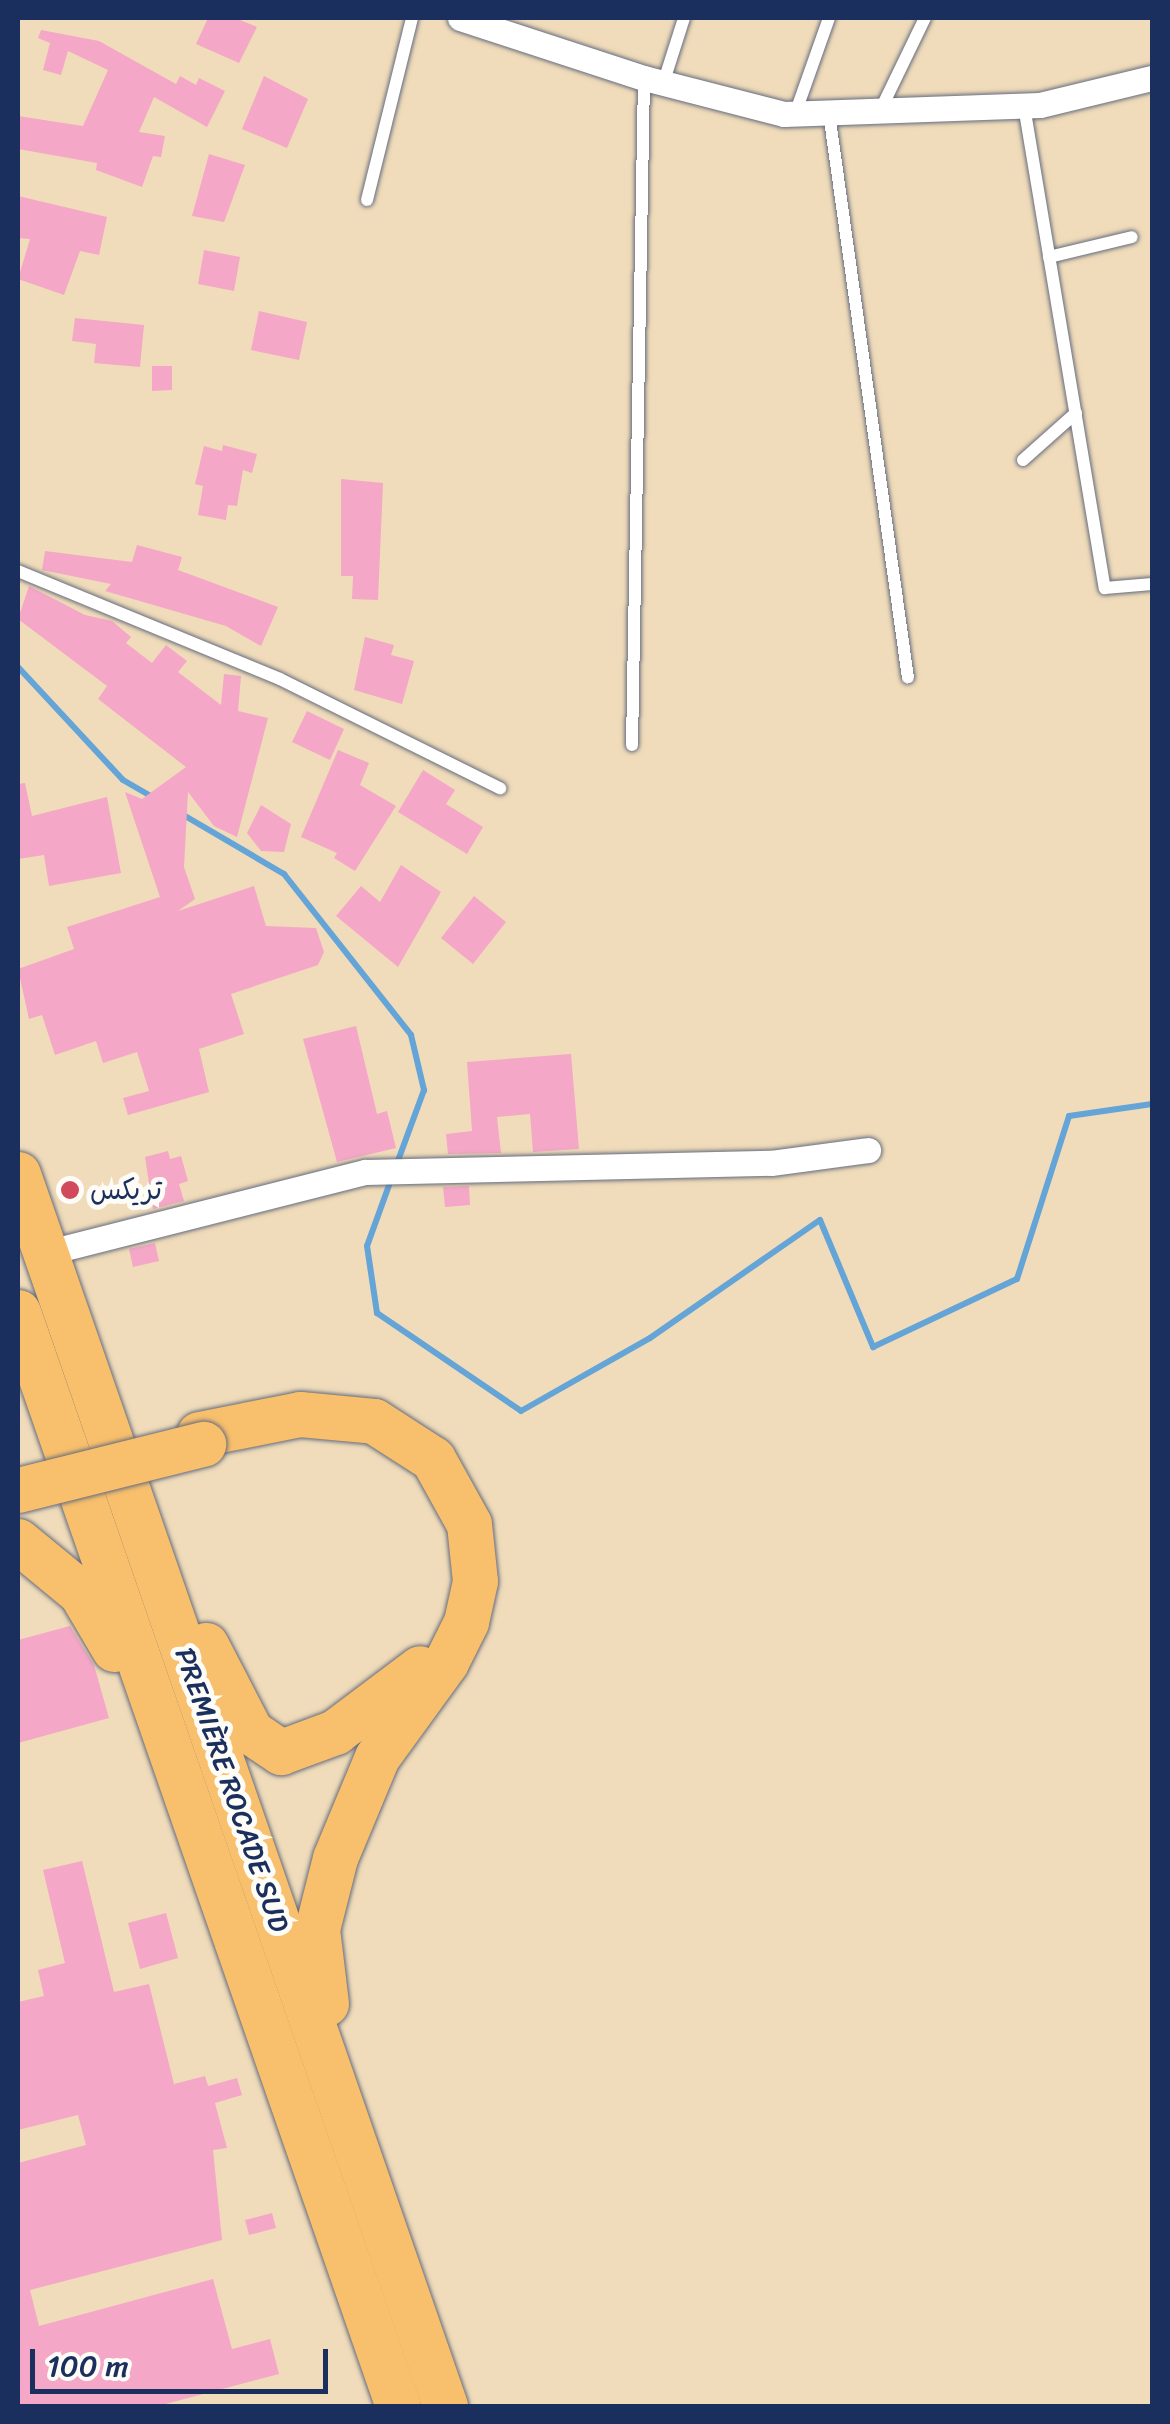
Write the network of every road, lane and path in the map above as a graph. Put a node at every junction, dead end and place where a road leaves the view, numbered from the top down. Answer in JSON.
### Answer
{"nodes":[{"id":1,"x":412,"y":18,"type":"edge"},
{"id":2,"x":460,"y":18,"type":"edge"},
{"id":3,"x":684,"y":18,"type":"edge"},
{"id":4,"x":829,"y":18,"type":"edge"},
{"id":5,"x":925,"y":18,"type":"edge"},
{"id":6,"x":1152,"y":78,"type":"edge"},
{"id":7,"x":654,"y":81,"type":"junction"},
{"id":8,"x":1024,"y":106,"type":"junction"},
{"id":9,"x":880,"y":111,"type":"junction"},
{"id":10,"x":828,"y":113,"type":"junction"},
{"id":11,"x":796,"y":114,"type":"junction"},
{"id":12,"x":367,"y":200,"type":"dead end"},
{"id":13,"x":1132,"y":237,"type":"dead end"},
{"id":14,"x":1050,"y":257,"type":"junction"},
{"id":15,"x":1076,"y":413,"type":"junction"},
{"id":16,"x":1023,"y":460,"type":"dead end"},
{"id":17,"x":18,"y":571,"type":"edge"},
{"id":18,"x":1152,"y":584,"type":"edge"},
{"id":19,"x":908,"y":678,"type":"dead end"},
{"id":20,"x":632,"y":746,"type":"dead end"},
{"id":21,"x":500,"y":788,"type":"dead end"},
{"id":22,"x":868,"y":1150,"type":"dead end"},
{"id":23,"x":18,"y":1174,"type":"edge"},
{"id":24,"x":45,"y":1253,"type":"junction"},
{"id":25,"x":18,"y":1312,"type":"edge"},
{"id":26,"x":201,"y":1439,"type":"junction"},
{"id":27,"x":18,"y":1478,"type":"edge"},
{"id":28,"x":18,"y":1490,"type":"edge"},
{"id":29,"x":18,"y":1541,"type":"edge"},
{"id":30,"x":150,"y":1550,"type":"junction"},
{"id":31,"x":160,"y":1723,"type":"junction"},
{"id":32,"x":357,"y":2152,"type":"junction"},
{"id":33,"x":398,"y":2406,"type":"edge"},
{"id":34,"x":445,"y":2406,"type":"edge"}],
"edges":[{"from":1,"to":12,"type":"lane"},
{"from":2,"to":7,"type":"street"},
{"from":3,"to":7,"type":"lane"},
{"from":4,"to":11,"type":"lane"},
{"from":5,"to":9,"type":"lane"},
{"from":6,"to":8,"type":"street"},
{"from":7,"to":11,"type":"street"},
{"from":7,"to":20,"type":"lane"},
{"from":8,"to":9,"type":"street"},
{"from":8,"to":14,"type":"lane"},
{"from":9,"to":10,"type":"street"},
{"from":10,"to":11,"type":"street"},
{"from":10,"to":19,"type":"lane"},
{"from":13,"to":14,"type":"lane"},
{"from":14,"to":15,"type":"lane"},
{"from":15,"to":16,"type":"lane"},
{"from":15,"to":18,"type":"lane"},
{"from":17,"to":21,"type":"lane"},
{"from":22,"to":24,"type":"street"},
{"from":23,"to":24,"type":"highway","name":"PREMIÈRE ROCADE SUD"},
{"from":24,"to":30,"type":"highway","name":"PREMIÈRE ROCADE SUD"},
{"from":25,"to":31,"type":"highway","name":"PREMIÈRE ROCADE SUD"},
{"from":26,"to":27,"type":"highway"},
{"from":26,"to":28,"type":"highway","bridge":true},
{"from":26,"to":30,"type":"highway"},
{"from":26,"to":32,"type":"highway"},
{"from":29,"to":31,"type":"highway"},
{"from":30,"to":32,"type":"highway","name":"PREMIÈRE ROCADE SUD"},
{"from":31,"to":33,"type":"highway","name":"PREMIÈRE ROCADE SUD"},
{"from":32,"to":34,"type":"highway","name":"PREMIÈRE ROCADE SUD"}]}
